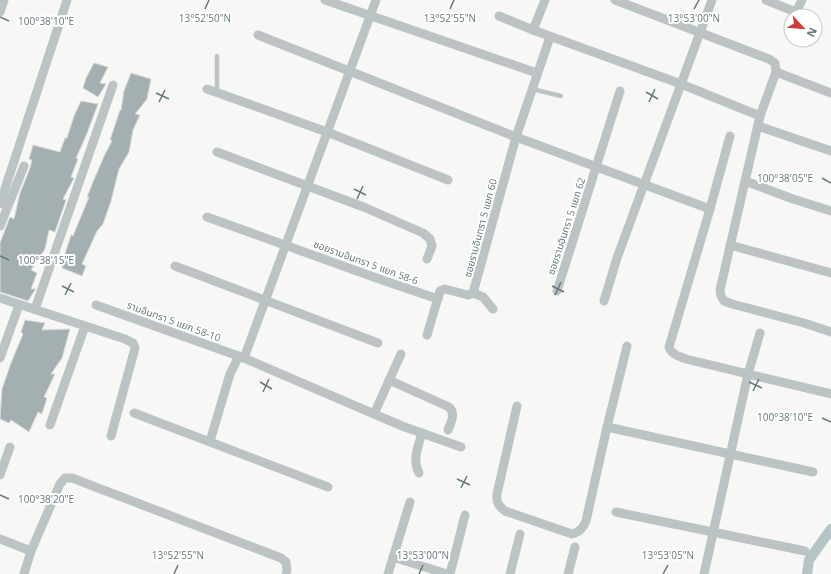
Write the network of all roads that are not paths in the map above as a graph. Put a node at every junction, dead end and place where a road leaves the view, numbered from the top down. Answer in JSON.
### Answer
{"nodes":[{"id":1,"x":4,"y":0,"type":"edge"},
{"id":2,"x":67,"y":0,"type":"edge"},
{"id":3,"x":325,"y":0,"type":"edge"},
{"id":4,"x":376,"y":0,"type":"edge"},
{"id":5,"x":545,"y":0,"type":"edge"},
{"id":6,"x":615,"y":0,"type":"edge"},
{"id":7,"x":712,"y":0,"type":"edge"},
{"id":8,"x":766,"y":0,"type":"edge"},
{"id":9,"x":802,"y":0,"type":"edge"},
{"id":10,"x":0,"y":12,"type":"edge"},
{"id":11,"x":371,"y":15,"type":"junction"},
{"id":12,"x":499,"y":16,"type":"dead end"},
{"id":13,"x":533,"y":30,"type":"junction"},
{"id":14,"x":700,"y":32,"type":"junction"},
{"id":15,"x":258,"y":34,"type":"dead end"},
{"id":16,"x":550,"y":37,"type":"junction"},
{"id":17,"x":217,"y":56,"type":"dead end"},
{"id":18,"x":351,"y":71,"type":"junction"},
{"id":19,"x":776,"y":72,"type":"junction"},
{"id":20,"x":537,"y":73,"type":"junction"},
{"id":21,"x":681,"y":84,"type":"junction"},
{"id":22,"x":113,"y":85,"type":"dead end"},
{"id":23,"x":532,"y":88,"type":"junction"},
{"id":24,"x":207,"y":89,"type":"dead end"},
{"id":25,"x":620,"y":91,"type":"dead end"},
{"id":26,"x":217,"y":93,"type":"junction"},
{"id":27,"x":831,"y":93,"type":"edge"},
{"id":28,"x":561,"y":96,"type":"dead end"},
{"id":29,"x":760,"y":116,"type":"junction"},
{"id":30,"x":758,"y":126,"type":"junction"},
{"id":31,"x":327,"y":132,"type":"junction"},
{"id":32,"x":730,"y":136,"type":"dead end"},
{"id":33,"x":516,"y":138,"type":"junction"},
{"id":34,"x":831,"y":151,"type":"edge"},
{"id":35,"x":217,"y":152,"type":"dead end"},
{"id":36,"x":24,"y":166,"type":"dead end"},
{"id":37,"x":596,"y":168,"type":"junction"},
{"id":38,"x":448,"y":180,"type":"dead end"},
{"id":39,"x":745,"y":181,"type":"junction"},
{"id":40,"x":645,"y":186,"type":"junction"},
{"id":41,"x":306,"y":187,"type":"junction"},
{"id":42,"x":0,"y":204,"type":"edge"},
{"id":43,"x":710,"y":209,"type":"junction"},
{"id":44,"x":831,"y":212,"type":"edge"},
{"id":45,"x":207,"y":217,"type":"dead end"},
{"id":46,"x":1,"y":222,"type":"edge"},
{"id":47,"x":286,"y":245,"type":"junction"},
{"id":48,"x":730,"y":245,"type":"junction"},
{"id":49,"x":426,"y":259,"type":"dead end"},
{"id":50,"x":175,"y":266,"type":"dead end"},
{"id":51,"x":831,"y":273,"type":"edge"},
{"id":52,"x":557,"y":291,"type":"dead end"},
{"id":53,"x":473,"y":293,"type":"junction"},
{"id":54,"x":0,"y":298,"type":"edge"},
{"id":55,"x":438,"y":299,"type":"junction"},
{"id":56,"x":266,"y":300,"type":"junction"},
{"id":57,"x":604,"y":301,"type":"dead end"},
{"id":58,"x":19,"y":304,"type":"junction"},
{"id":59,"x":96,"y":305,"type":"dead end"},
{"id":60,"x":35,"y":308,"type":"junction"},
{"id":61,"x":493,"y":309,"type":"dead end"},
{"id":62,"x":85,"y":326,"type":"junction"},
{"id":63,"x":831,"y":332,"type":"edge"},
{"id":64,"x":760,"y":333,"type":"dead end"},
{"id":65,"x":427,"y":335,"type":"dead end"},
{"id":66,"x":378,"y":343,"type":"dead end"},
{"id":67,"x":627,"y":346,"type":"dead end"},
{"id":68,"x":400,"y":354,"type":"dead end"},
{"id":69,"x":242,"y":357,"type":"junction"},
{"id":70,"x":0,"y":358,"type":"edge"},
{"id":71,"x":748,"y":374,"type":"junction"},
{"id":72,"x":389,"y":380,"type":"junction"},
{"id":73,"x":831,"y":394,"type":"edge"},
{"id":74,"x":517,"y":406,"type":"dead end"},
{"id":75,"x":134,"y":413,"type":"dead end"},
{"id":76,"x":374,"y":414,"type":"junction"},
{"id":77,"x":50,"y":425,"type":"dead end"},
{"id":78,"x":607,"y":427,"type":"junction"},
{"id":79,"x":448,"y":430,"type":"dead end"},
{"id":80,"x":422,"y":433,"type":"junction"},
{"id":81,"x":111,"y":436,"type":"dead end"},
{"id":82,"x":210,"y":441,"type":"junction"},
{"id":83,"x":10,"y":447,"type":"dead end"},
{"id":84,"x":461,"y":447,"type":"dead end"},
{"id":85,"x":731,"y":453,"type":"junction"},
{"id":86,"x":814,"y":472,"type":"dead end"},
{"id":87,"x":418,"y":474,"type":"dead end"},
{"id":88,"x":0,"y":475,"type":"edge"},
{"id":89,"x":328,"y":487,"type":"dead end"},
{"id":90,"x":410,"y":502,"type":"dead end"},
{"id":91,"x":616,"y":512,"type":"dead end"},
{"id":92,"x":466,"y":515,"type":"dead end"},
{"id":93,"x":714,"y":531,"type":"junction"},
{"id":94,"x":520,"y":534,"type":"dead end"},
{"id":95,"x":0,"y":538,"type":"edge"},
{"id":96,"x":575,"y":547,"type":"dead end"},
{"id":97,"x":31,"y":551,"type":"junction"},
{"id":98,"x":805,"y":551,"type":"dead end"},
{"id":99,"x":393,"y":556,"type":"junction"},
{"id":100,"x":24,"y":574,"type":"edge"},
{"id":101,"x":286,"y":574,"type":"edge"},
{"id":102,"x":388,"y":574,"type":"edge"},
{"id":103,"x":447,"y":574,"type":"edge"},
{"id":104,"x":450,"y":574,"type":"edge"},
{"id":105,"x":510,"y":574,"type":"edge"},
{"id":106,"x":568,"y":574,"type":"edge"},
{"id":107,"x":704,"y":574,"type":"edge"}],
"edges":[{"from":1,"to":10,"type":"street"},
{"from":2,"to":42,"type":"street"},
{"from":3,"to":11,"type":"street"},
{"from":4,"to":11,"type":"street"},
{"from":5,"to":13,"type":"street"},
{"from":6,"to":14,"type":"street"},
{"from":7,"to":14,"type":"street"},
{"from":8,"to":9,"type":"street"},
{"from":11,"to":18,"type":"street"},
{"from":11,"to":20,"type":"street"},
{"from":12,"to":13,"type":"street"},
{"from":13,"to":16,"type":"street"},
{"from":14,"to":19,"type":"street"},
{"from":14,"to":21,"type":"street"},
{"from":15,"to":18,"type":"street"},
{"from":16,"to":20,"type":"street","name":"ซอยรามอินทรา 5 แยก 60"},
{"from":16,"to":21,"type":"street"},
{"from":17,"to":26,"type":"lane"},
{"from":18,"to":31,"type":"street"},
{"from":18,"to":33,"type":"street"},
{"from":19,"to":27,"type":"street"},
{"from":19,"to":29,"type":"street"},
{"from":20,"to":23,"type":"street","name":"ซอยรามอินทรา 5 แยก 60"},
{"from":21,"to":29,"type":"street"},
{"from":21,"to":40,"type":"street"},
{"from":22,"to":60,"type":"street"},
{"from":23,"to":28,"type":"lane"},
{"from":23,"to":33,"type":"street","name":"ซอยรามอินทรา 5 แยก 60"},
{"from":24,"to":26,"type":"street"},
{"from":25,"to":37,"type":"street","name":"ซอยรามอินทรา 5 แยก 62"},
{"from":26,"to":31,"type":"street"},
{"from":29,"to":30,"type":"street"},
{"from":30,"to":34,"type":"street"},
{"from":30,"to":39,"type":"street"},
{"from":31,"to":38,"type":"street"},
{"from":31,"to":41,"type":"street"},
{"from":32,"to":43,"type":"street"},
{"from":33,"to":37,"type":"street"},
{"from":33,"to":53,"type":"street","name":"ซอยรามอินทรา 5 แยก 60"},
{"from":35,"to":41,"type":"street"},
{"from":36,"to":46,"type":"street"},
{"from":37,"to":40,"type":"street"},
{"from":37,"to":52,"type":"street","name":"ซอยรามอินทรา 5 แยก 62"},
{"from":39,"to":44,"type":"street"},
{"from":39,"to":48,"type":"street"},
{"from":40,"to":43,"type":"street"},
{"from":40,"to":57,"type":"street"},
{"from":41,"to":47,"type":"street"},
{"from":41,"to":49,"type":"street"},
{"from":43,"to":71,"type":"street"},
{"from":45,"to":47,"type":"street","name":"ซอยรามอินทรา 5 แยก 58-6"},
{"from":47,"to":55,"type":"street","name":"ซอยรามอินทรา 5 แยก 58-6"},
{"from":47,"to":56,"type":"street"},
{"from":48,"to":51,"type":"street"},
{"from":48,"to":63,"type":"street"},
{"from":50,"to":56,"type":"street"},
{"from":53,"to":55,"type":"street","name":"ซอยรามอินทรา 5 แยก 60"},
{"from":53,"to":61,"type":"street"},
{"from":54,"to":58,"type":"street"},
{"from":55,"to":65,"type":"street"},
{"from":56,"to":66,"type":"street"},
{"from":56,"to":69,"type":"street"},
{"from":58,"to":60,"type":"street"},
{"from":58,"to":70,"type":"street"},
{"from":59,"to":69,"type":"street","name":"รามอินทรา 5 แยก 58-10"},
{"from":60,"to":62,"type":"street"},
{"from":62,"to":77,"type":"street"},
{"from":62,"to":81,"type":"street"},
{"from":64,"to":71,"type":"street"},
{"from":67,"to":78,"type":"street"},
{"from":68,"to":72,"type":"street"},
{"from":69,"to":76,"type":"street","name":"รามอินทรา 5 แยก 58-10"},
{"from":69,"to":82,"type":"street"},
{"from":71,"to":73,"type":"street"},
{"from":71,"to":85,"type":"street"},
{"from":72,"to":76,"type":"street"},
{"from":72,"to":79,"type":"street"},
{"from":74,"to":78,"type":"street"},
{"from":75,"to":82,"type":"street"},
{"from":76,"to":80,"type":"street","name":"รามอินทรา 5 แยก 58-10"},
{"from":78,"to":85,"type":"street"},
{"from":80,"to":84,"type":"street","name":"รามอินทรา 5 แยก 58-10"},
{"from":80,"to":87,"type":"street"},
{"from":82,"to":89,"type":"street"},
{"from":83,"to":88,"type":"street"},
{"from":85,"to":86,"type":"street"},
{"from":85,"to":93,"type":"street"},
{"from":90,"to":99,"type":"street"},
{"from":91,"to":93,"type":"street"},
{"from":92,"to":104,"type":"street"},
{"from":93,"to":98,"type":"street"},
{"from":93,"to":107,"type":"street"},
{"from":94,"to":105,"type":"street"},
{"from":95,"to":97,"type":"street"},
{"from":96,"to":106,"type":"street"},
{"from":97,"to":100,"type":"street"},
{"from":97,"to":101,"type":"street"},
{"from":99,"to":102,"type":"street"},
{"from":99,"to":103,"type":"street"}]}
